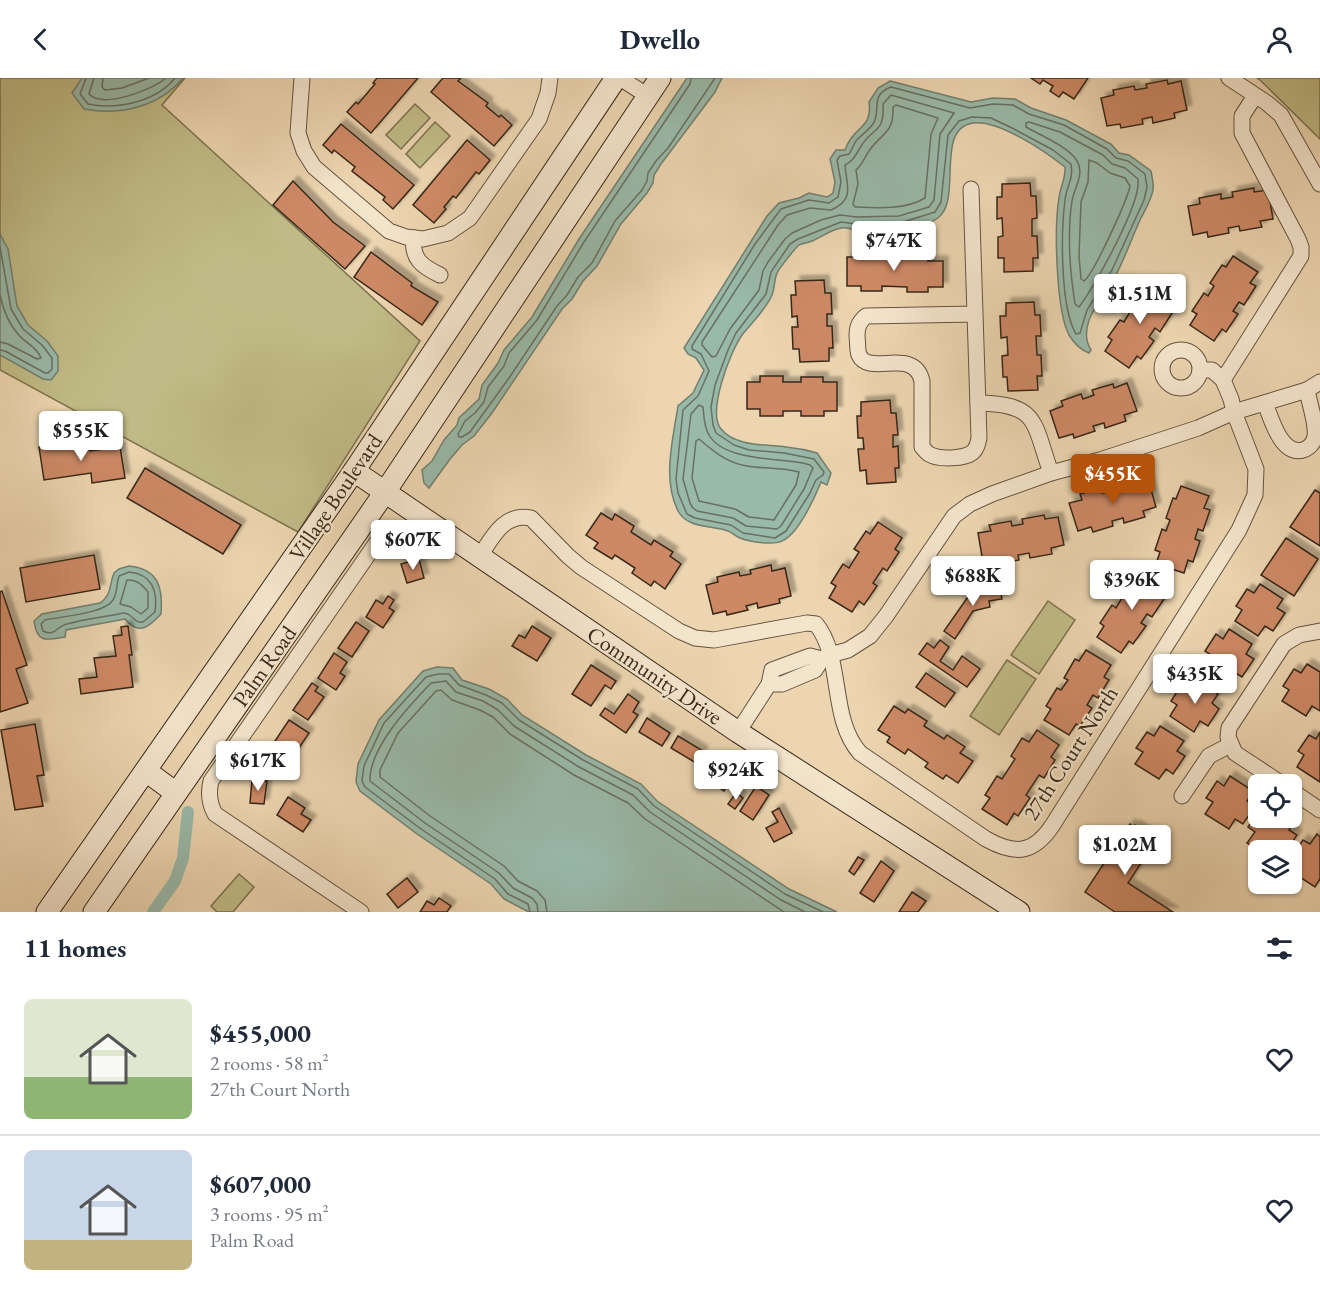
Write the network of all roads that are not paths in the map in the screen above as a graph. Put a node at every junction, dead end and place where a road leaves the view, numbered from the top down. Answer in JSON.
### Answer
{"nodes":[{"id":1,"x":302,"y":78,"type":"edge"},
{"id":2,"x":550,"y":78,"type":"edge"},
{"id":3,"x":618,"y":78,"type":"edge"},
{"id":4,"x":660,"y":78,"type":"edge"},
{"id":5,"x":1229,"y":78,"type":"edge"},
{"id":6,"x":648,"y":96,"type":"junction"},
{"id":7,"x":1255,"y":96,"type":"junction"},
{"id":8,"x":1320,"y":184,"type":"edge"},
{"id":9,"x":971,"y":189,"type":"dead end"},
{"id":10,"x":414,"y":238,"type":"junction"},
{"id":11,"x":440,"y":275,"type":"dead end"},
{"id":12,"x":975,"y":314,"type":"junction"},
{"id":13,"x":1200,"y":370,"type":"dead end"},
{"id":14,"x":1225,"y":385,"type":"junction"},
{"id":15,"x":1313,"y":386,"type":"edge"},
{"id":16,"x":978,"y":403,"type":"junction"},
{"id":17,"x":1265,"y":403,"type":"junction"},
{"id":18,"x":1234,"y":412,"type":"junction"},
{"id":19,"x":354,"y":471,"type":"junction"},
{"id":20,"x":1051,"y":473,"type":"junction"},
{"id":21,"x":385,"y":492,"type":"junction"},
{"id":22,"x":377,"y":542,"type":"dead end"},
{"id":23,"x":480,"y":555,"type":"junction"},
{"id":24,"x":1320,"y":631,"type":"edge"},
{"id":25,"x":826,"y":657,"type":"junction"},
{"id":26,"x":738,"y":732,"type":"junction"},
{"id":27,"x":1230,"y":746,"type":"junction"},
{"id":28,"x":146,"y":771,"type":"junction"},
{"id":29,"x":1267,"y":774,"type":"edge"},
{"id":30,"x":176,"y":793,"type":"junction"},
{"id":31,"x":1182,"y":796,"type":"dead end"},
{"id":32,"x":1302,"y":798,"type":"edge"},
{"id":33,"x":1320,"y":810,"type":"edge"},
{"id":34,"x":47,"y":912,"type":"edge"},
{"id":35,"x":94,"y":912,"type":"edge"},
{"id":36,"x":361,"y":912,"type":"edge"},
{"id":37,"x":1019,"y":912,"type":"edge"}],
"edges":[{"from":1,"to":10,"type":"street"},
{"from":2,"to":10,"type":"street"},
{"from":3,"to":6,"type":"street"},
{"from":3,"to":19,"type":"street","name":"Village Boulevard"},
{"from":4,"to":6,"type":"street","name":"Village Boulevard"},
{"from":5,"to":7,"type":"street"},
{"from":6,"to":21,"type":"street","name":"Village Boulevard"},
{"from":7,"to":8,"type":"street"},
{"from":7,"to":14,"type":"street"},
{"from":9,"to":12,"type":"street"},
{"from":10,"to":11,"type":"street"},
{"from":12,"to":16,"type":"street"},
{"from":12,"to":16,"type":"street"},
{"from":13,"to":14,"type":"street"},
{"from":14,"to":18,"type":"street","name":"27th Court North"},
{"from":15,"to":17,"type":"street"},
{"from":15,"to":17,"type":"street"},
{"from":16,"to":20,"type":"street"},
{"from":17,"to":18,"type":"street"},
{"from":18,"to":20,"type":"street"},
{"from":18,"to":25,"type":"street","name":"27th Court North"},
{"from":19,"to":21,"type":"street","name":"Community Drive"},
{"from":19,"to":28,"type":"street","name":"Village Boulevard"},
{"from":20,"to":25,"type":"street"},
{"from":21,"to":23,"type":"street","name":"Community Drive"},
{"from":21,"to":30,"type":"street","name":"Village Boulevard"},
{"from":22,"to":36,"type":"street","name":"Palm Road"},
{"from":23,"to":25,"type":"street","name":"27th Court North"},
{"from":23,"to":26,"type":"street","name":"Community Drive"},
{"from":24,"to":27,"type":"street"},
{"from":25,"to":26,"type":"street"},
{"from":26,"to":37,"type":"street","name":"Community Drive"},
{"from":27,"to":29,"type":"street"},
{"from":27,"to":31,"type":"street"},
{"from":28,"to":30,"type":"street"},
{"from":28,"to":34,"type":"street","name":"Village Boulevard"},
{"from":30,"to":35,"type":"street","name":"Village Boulevard"},
{"from":32,"to":33,"type":"street"}]}
